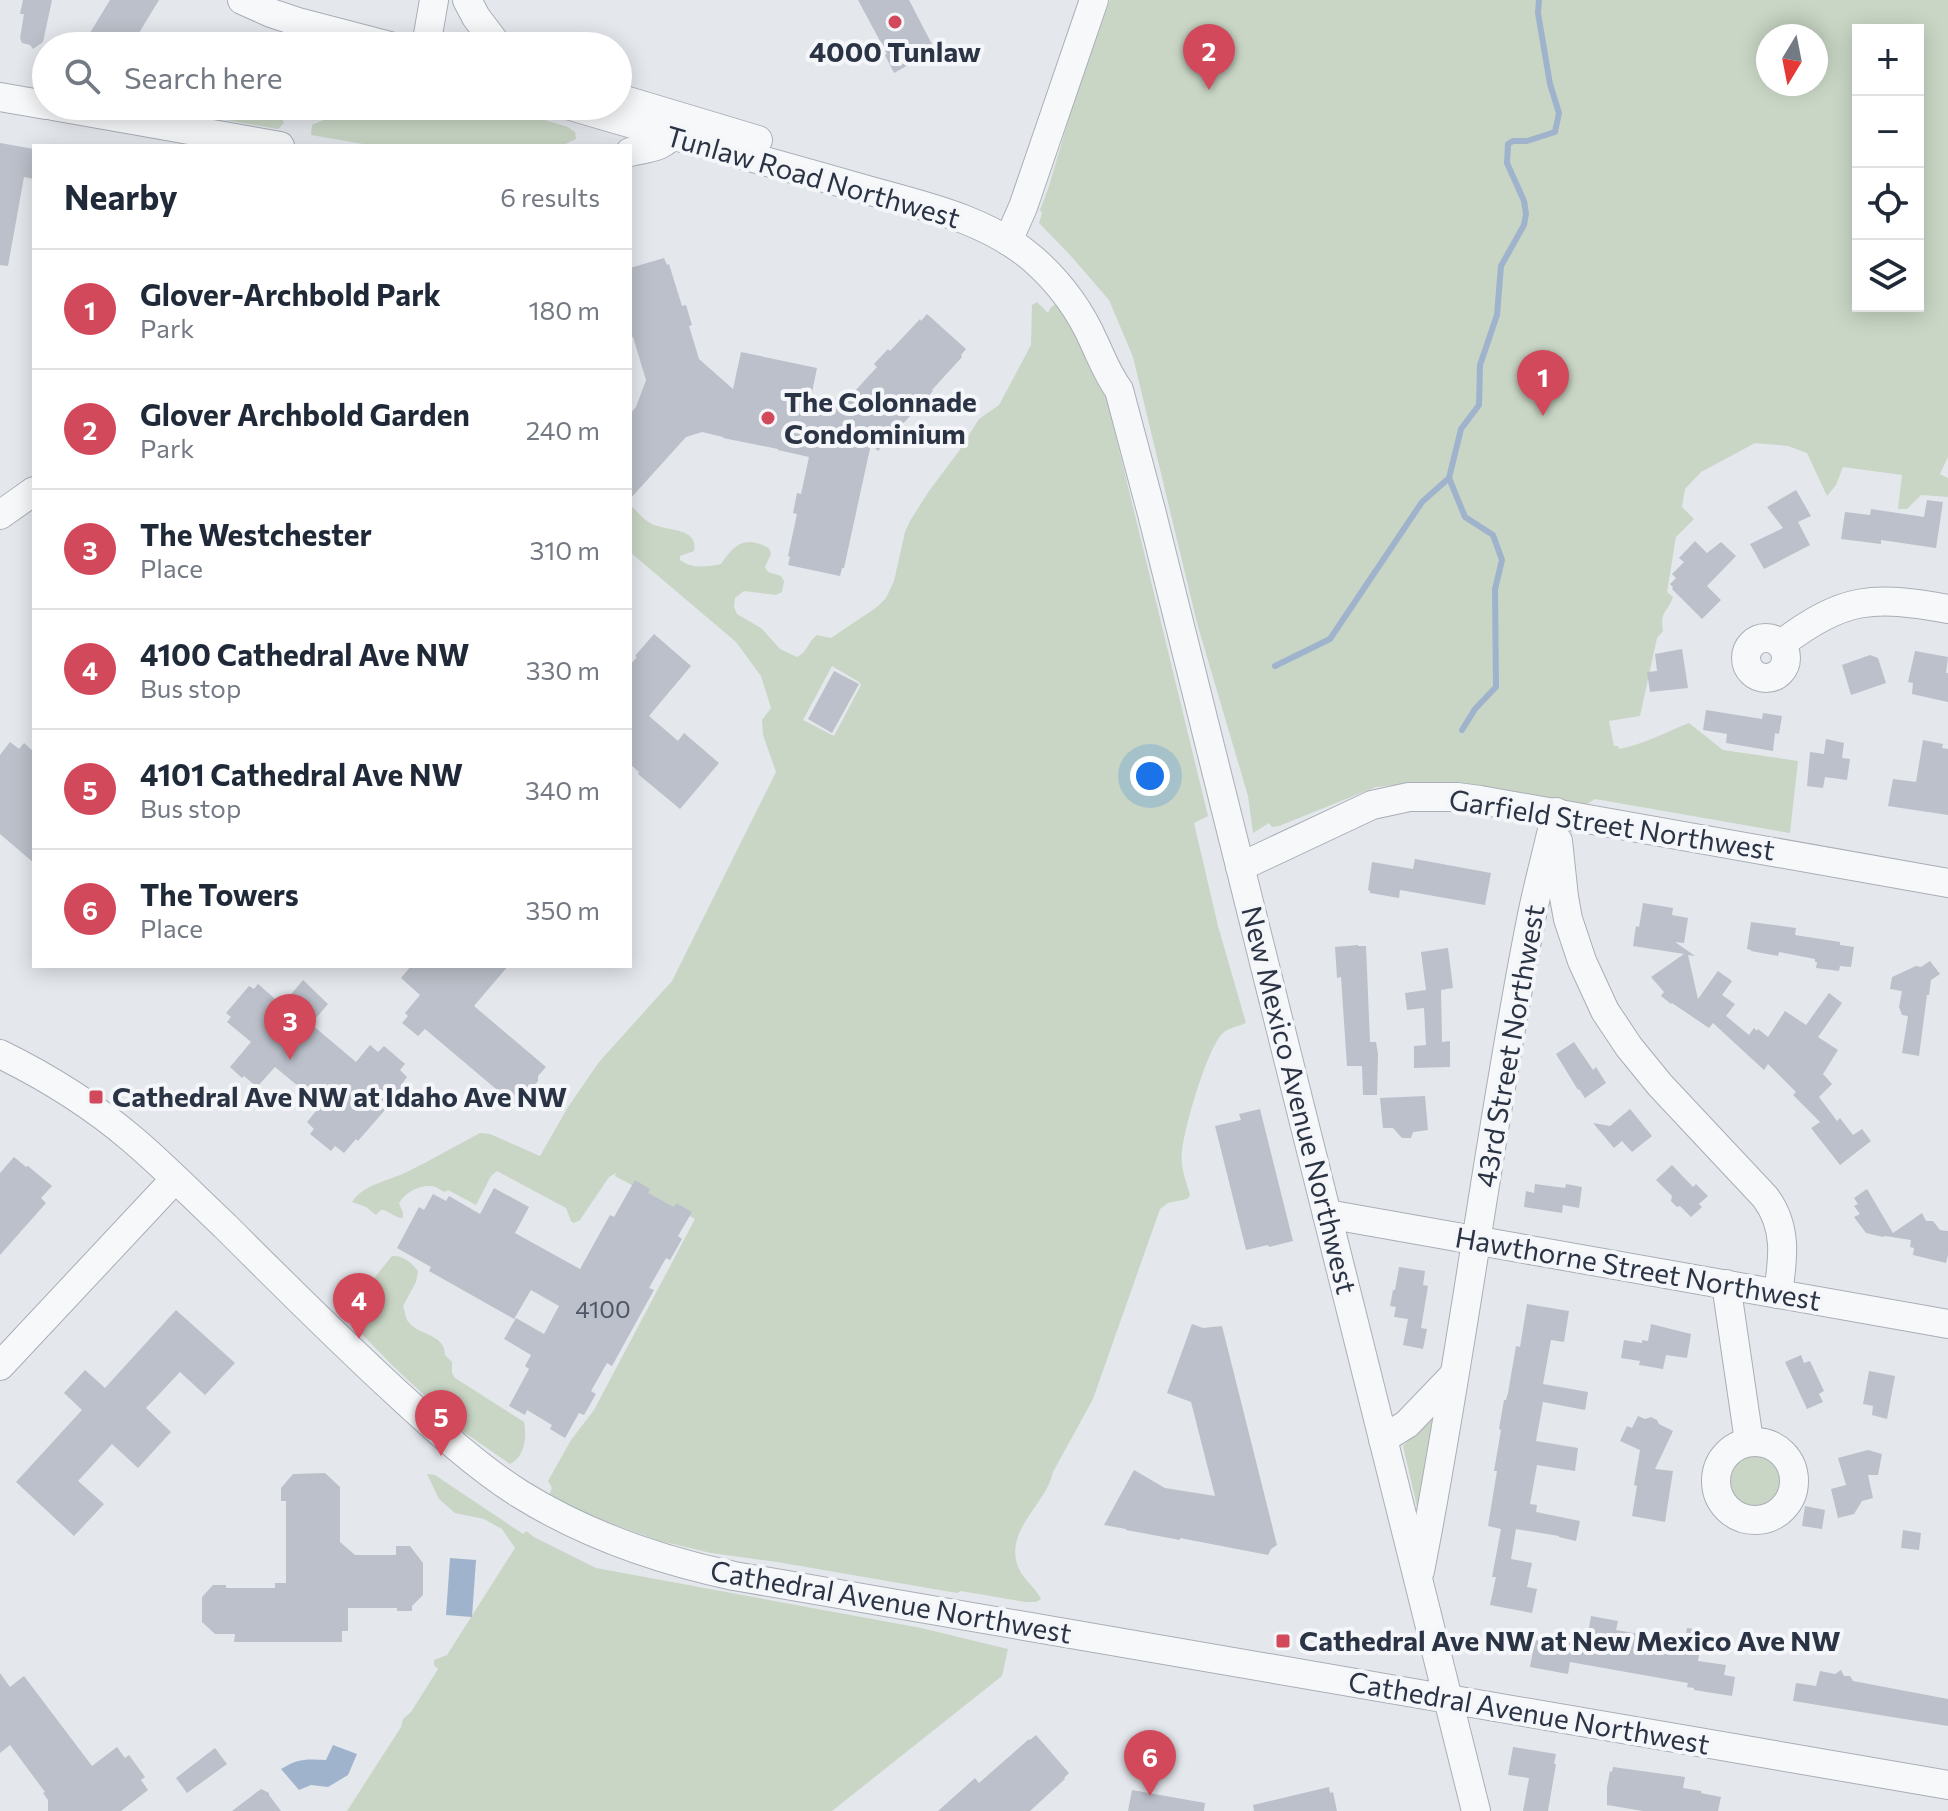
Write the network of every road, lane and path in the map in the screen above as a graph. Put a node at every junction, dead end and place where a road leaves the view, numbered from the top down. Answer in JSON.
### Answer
{"nodes":[{"id":1,"x":242,"y":0,"type":"edge"},
{"id":2,"x":434,"y":0,"type":"edge"},
{"id":3,"x":467,"y":0,"type":"edge"},
{"id":4,"x":1094,"y":0,"type":"edge"},
{"id":5,"x":336,"y":32,"type":"edge"},
{"id":6,"x":428,"y":32,"type":"edge"},
{"id":7,"x":487,"y":32,"type":"edge"},
{"id":8,"x":0,"y":97,"type":"edge"},
{"id":9,"x":32,"y":103,"type":"edge"},
{"id":10,"x":632,"y":105,"type":"edge"},
{"id":11,"x":632,"y":118,"type":"edge"},
{"id":12,"x":132,"y":120,"type":"edge"},
{"id":13,"x":675,"y":126,"type":"junction"},
{"id":14,"x":269,"y":144,"type":"edge"},
{"id":15,"x":632,"y":152,"type":"edge"},
{"id":16,"x":1011,"y":232,"type":"junction"},
{"id":17,"x":32,"y":492,"type":"edge"},
{"id":18,"x":0,"y":515,"type":"edge"},
{"id":19,"x":1948,"y":609,"type":"edge"},
{"id":20,"x":1781,"y":644,"type":"dead end"},
{"id":21,"x":1556,"y":812,"type":"junction"},
{"id":22,"x":1240,"y":867,"type":"junction"},
{"id":23,"x":1948,"y":883,"type":"edge"},
{"id":24,"x":0,"y":1054,"type":"edge"},
{"id":25,"x":175,"y":1179,"type":"junction"},
{"id":26,"x":1327,"y":1214,"type":"junction"},
{"id":27,"x":1475,"y":1240,"type":"junction"},
{"id":28,"x":1726,"y":1284,"type":"junction"},
{"id":29,"x":1778,"y":1294,"type":"junction"},
{"id":30,"x":1948,"y":1324,"type":"edge"},
{"id":31,"x":0,"y":1366,"type":"edge"},
{"id":32,"x":1454,"y":1375,"type":"junction"},
{"id":33,"x":1383,"y":1439,"type":"junction"},
{"id":34,"x":1749,"y":1441,"type":"dead end"},
{"id":35,"x":1419,"y":1579,"type":"junction"},
{"id":36,"x":1448,"y":1698,"type":"junction"},
{"id":37,"x":1948,"y":1785,"type":"edge"},
{"id":38,"x":1476,"y":1811,"type":"edge"}],
"edges":[{"from":1,"to":5,"type":"street"},
{"from":2,"to":6,"type":"street"},
{"from":3,"to":7,"type":"street"},
{"from":4,"to":16,"type":"street"},
{"from":8,"to":9,"type":"street"},
{"from":10,"to":13,"type":"street","name":"Tunlaw Road Northwest"},
{"from":11,"to":13,"type":"street","name":"Tunlaw Road Northwest"},
{"from":12,"to":14,"type":"street"},
{"from":13,"to":15,"type":"street"},
{"from":13,"to":16,"type":"street","name":"Tunlaw Road Northwest"},
{"from":16,"to":22,"type":"street","name":"New Mexico Avenue Northwest"},
{"from":17,"to":18,"type":"street"},
{"from":19,"to":20,"type":"street"},
{"from":21,"to":22,"type":"street","name":"Garfield Street Northwest"},
{"from":21,"to":23,"type":"street","name":"Garfield Street Northwest"},
{"from":21,"to":27,"type":"street","name":"43rd Street Northwest"},
{"from":21,"to":29,"type":"street"},
{"from":22,"to":26,"type":"street","name":"New Mexico Avenue Northwest"},
{"from":24,"to":25,"type":"street","name":"Cathedral Avenue Northwest"},
{"from":25,"to":31,"type":"street"},
{"from":25,"to":36,"type":"street","name":"Cathedral Avenue Northwest"},
{"from":26,"to":27,"type":"street","name":"Hawthorne Street Northwest"},
{"from":26,"to":33,"type":"street","name":"New Mexico Avenue Northwest"},
{"from":27,"to":28,"type":"street","name":"Hawthorne Street Northwest"},
{"from":27,"to":32,"type":"street","name":"43rd Street Northwest"},
{"from":28,"to":29,"type":"street","name":"Hawthorne Street Northwest"},
{"from":28,"to":34,"type":"street"},
{"from":29,"to":30,"type":"street","name":"Hawthorne Street Northwest"},
{"from":32,"to":33,"type":"street"},
{"from":32,"to":35,"type":"street","name":"43rd Street Northwest"},
{"from":33,"to":35,"type":"street","name":"New Mexico Avenue Northwest"},
{"from":35,"to":36,"type":"street","name":"New Mexico Avenue Northwest"},
{"from":36,"to":37,"type":"street","name":"Cathedral Avenue Northwest"},
{"from":36,"to":38,"type":"street","name":"New Mexico Avenue Northwest"}]}
